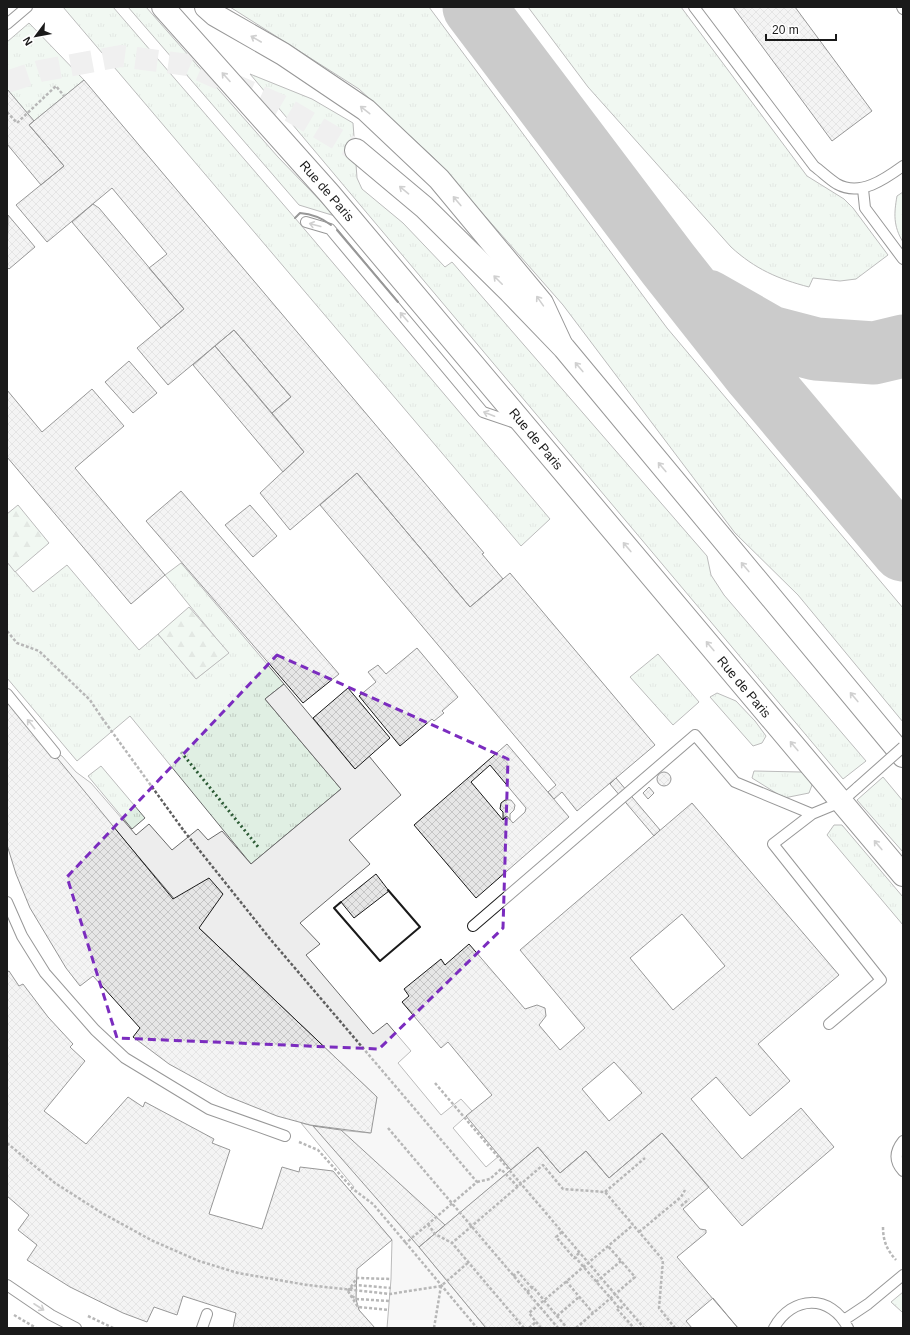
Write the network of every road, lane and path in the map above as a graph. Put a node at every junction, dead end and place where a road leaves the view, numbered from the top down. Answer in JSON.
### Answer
{"nodes":[{"id":1,"x":27,"y":7,"type":"edge"},
{"id":2,"x":164,"y":7,"type":"edge"},
{"id":3,"x":206,"y":7,"type":"edge"},
{"id":4,"x":694,"y":7,"type":"edge"},
{"id":5,"x":7,"y":24,"type":"edge"},
{"id":6,"x":64,"y":96,"type":"dead end"},
{"id":7,"x":7,"y":112,"type":"edge"},
{"id":8,"x":356,"y":150,"type":"tunnel mouth"},
{"id":9,"x":903,"y":166,"type":"edge"},
{"id":10,"x":863,"y":189,"type":"junction"},
{"id":11,"x":306,"y":222,"type":"dead end"},
{"id":12,"x":903,"y":259,"type":"edge"},
{"id":13,"x":564,"y":348,"type":"junction"},
{"id":14,"x":526,"y":427,"type":"junction"},
{"id":15,"x":7,"y":631,"type":"edge"},
{"id":16,"x":7,"y":694,"type":"edge"},
{"id":17,"x":903,"y":747,"type":"edge"},
{"id":18,"x":55,"y":753,"type":"dead end"},
{"id":19,"x":903,"y":756,"type":"edge"},
{"id":20,"x":841,"y":802,"type":"junction"},
{"id":21,"x":812,"y":814,"type":"junction"},
{"id":22,"x":903,"y":875,"type":"edge"},
{"id":23,"x":7,"y":902,"type":"edge"},
{"id":24,"x":473,"y":926,"type":"dead end"},
{"id":25,"x":829,"y":1024,"type":"dead end"},
{"id":26,"x":435,"y":1083,"type":"dead end"},
{"id":27,"x":388,"y":1128,"type":"dead end"},
{"id":28,"x":285,"y":1136,"type":"dead end"},
{"id":29,"x":903,"y":1141,"type":"edge"},
{"id":30,"x":7,"y":1143,"type":"edge"},
{"id":31,"x":318,"y":1150,"type":"dead end"},
{"id":32,"x":645,"y":1158,"type":"dead end"},
{"id":33,"x":903,"y":1171,"type":"edge"},
{"id":34,"x":478,"y":1182,"type":"junction"},
{"id":35,"x":518,"y":1187,"type":"junction"},
{"id":36,"x":685,"y":1190,"type":"dead end"},
{"id":37,"x":605,"y":1192,"type":"junction"},
{"id":38,"x":689,"y":1199,"type":"dead end"},
{"id":39,"x":452,"y":1204,"type":"junction"},
{"id":40,"x":680,"y":1206,"type":"dead end"},
{"id":41,"x":428,"y":1224,"type":"junction"},
{"id":42,"x":633,"y":1225,"type":"junction"},
{"id":43,"x":884,"y":1227,"type":"dead end"},
{"id":44,"x":562,"y":1232,"type":"junction"},
{"id":45,"x":640,"y":1232,"type":"junction"},
{"id":46,"x":406,"y":1243,"type":"junction"},
{"id":47,"x":452,"y":1243,"type":"junction"},
{"id":48,"x":608,"y":1246,"type":"junction"},
{"id":49,"x":579,"y":1253,"type":"junction"},
{"id":50,"x":621,"y":1261,"type":"junction"},
{"id":51,"x":469,"y":1262,"type":"junction"},
{"id":52,"x":899,"y":1263,"type":"dead end"},
{"id":53,"x":582,"y":1268,"type":"junction"},
{"id":54,"x":903,"y":1275,"type":"edge"},
{"id":55,"x":513,"y":1276,"type":"junction"},
{"id":56,"x":392,"y":1279,"type":"dead end"},
{"id":57,"x":566,"y":1281,"type":"junction"},
{"id":58,"x":596,"y":1282,"type":"junction"},
{"id":59,"x":7,"y":1285,"type":"edge"},
{"id":60,"x":441,"y":1286,"type":"junction"},
{"id":61,"x":391,"y":1288,"type":"dead end"},
{"id":62,"x":348,"y":1291,"type":"junction"},
{"id":63,"x":527,"y":1292,"type":"junction"},
{"id":64,"x":579,"y":1297,"type":"junction"},
{"id":65,"x":610,"y":1299,"type":"junction"},
{"id":66,"x":543,"y":1301,"type":"junction"},
{"id":67,"x":389,"y":1302,"type":"dead end"},
{"id":68,"x":624,"y":1305,"type":"junction"},
{"id":69,"x":388,"y":1310,"type":"dead end"},
{"id":70,"x":593,"y":1313,"type":"junction"},
{"id":71,"x":207,"y":1314,"type":"dead end"},
{"id":72,"x":14,"y":1315,"type":"dead end"},
{"id":73,"x":557,"y":1316,"type":"junction"},
{"id":74,"x":536,"y":1322,"type":"junction"},
{"id":75,"x":846,"y":1324,"type":"edge"},
{"id":76,"x":36,"y":1328,"type":"edge"},
{"id":77,"x":76,"y":1328,"type":"edge"},
{"id":78,"x":202,"y":1328,"type":"edge"},
{"id":79,"x":434,"y":1328,"type":"edge"},
{"id":80,"x":477,"y":1328,"type":"edge"},
{"id":81,"x":524,"y":1328,"type":"edge"},
{"id":82,"x":529,"y":1328,"type":"edge"},
{"id":83,"x":542,"y":1328,"type":"edge"},
{"id":84,"x":558,"y":1328,"type":"edge"},
{"id":85,"x":567,"y":1328,"type":"edge"},
{"id":86,"x":576,"y":1328,"type":"edge"},
{"id":87,"x":634,"y":1328,"type":"edge"},
{"id":88,"x":644,"y":1328,"type":"edge"},
{"id":89,"x":676,"y":1328,"type":"edge"},
{"id":90,"x":774,"y":1328,"type":"edge"}],
"edges":[{"from":1,"to":5,"type":"lane"},
{"from":14,"to":2,"type":"street","name":"Rue de Paris","one_way":true},
{"from":13,"to":3,"type":"street","one_way":true},
{"from":4,"to":10,"type":"lane"},
{"from":6,"to":7,"type":"path"},
{"from":13,"to":8,"type":"street","one_way":true},
{"from":9,"to":10,"type":"lane"},
{"from":10,"to":12,"type":"lane"},
{"from":14,"to":11,"type":"lane","one_way":true},
{"from":19,"to":13,"type":"street","one_way":true},
{"from":20,"to":14,"type":"street","name":"Rue de Paris","one_way":true},
{"from":15,"to":34,"type":"path","bridge":true},
{"from":18,"to":16,"type":"lane","one_way":true},
{"from":17,"to":20,"type":"lane","bridge":true},
{"from":20,"to":21,"type":"lane"},
{"from":22,"to":20,"type":"street","name":"Rue de Paris","one_way":true},
{"from":21,"to":24,"type":"lane"},
{"from":21,"to":25,"type":"lane"},
{"from":23,"to":28,"type":"lane"},
{"from":26,"to":44,"type":"path"},
{"from":27,"to":39,"type":"path"},
{"from":29,"to":33,"type":"lane"},
{"from":30,"to":62,"type":"path"},
{"from":31,"to":46,"type":"path"},
{"from":32,"to":37,"type":"path"},
{"from":34,"to":35,"type":"path"},
{"from":34,"to":39,"type":"path"},
{"from":35,"to":37,"type":"path"},
{"from":35,"to":47,"type":"path"},
{"from":36,"to":45,"type":"path"},
{"from":37,"to":42,"type":"path"},
{"from":38,"to":40,"type":"path"},
{"from":39,"to":41,"type":"path"},
{"from":39,"to":55,"type":"path"},
{"from":41,"to":46,"type":"path"},
{"from":41,"to":47,"type":"path"},
{"from":42,"to":45,"type":"path"},
{"from":42,"to":48,"type":"path"},
{"from":43,"to":52,"type":"path"},
{"from":44,"to":49,"type":"path"},
{"from":44,"to":53,"type":"path"},
{"from":45,"to":89,"type":"path"},
{"from":46,"to":60,"type":"path"},
{"from":47,"to":51,"type":"path"},
{"from":48,"to":50,"type":"path"},
{"from":48,"to":53,"type":"path"},
{"from":49,"to":58,"type":"path"},
{"from":49,"to":68,"type":"path"},
{"from":50,"to":58,"type":"path"},
{"from":50,"to":65,"type":"path"},
{"from":51,"to":60,"type":"path"},
{"from":51,"to":81,"type":"path"},
{"from":53,"to":57,"type":"path"},
{"from":54,"to":75,"type":"lane"},
{"from":55,"to":63,"type":"path"},
{"from":55,"to":66,"type":"path"},
{"from":56,"to":62,"type":"path"},
{"from":57,"to":64,"type":"path"},
{"from":57,"to":66,"type":"path"},
{"from":58,"to":68,"type":"path"},
{"from":59,"to":77,"type":"lane","one_way":true},
{"from":60,"to":62,"type":"path"},
{"from":60,"to":79,"type":"path"},
{"from":60,"to":80,"type":"path"},
{"from":61,"to":62,"type":"path"},
{"from":62,"to":67,"type":"path"},
{"from":62,"to":69,"type":"path"},
{"from":63,"to":73,"type":"path"},
{"from":63,"to":84,"type":"path"},
{"from":64,"to":70,"type":"path"},
{"from":64,"to":73,"type":"path"},
{"from":65,"to":70,"type":"path"},
{"from":65,"to":87,"type":"path"},
{"from":66,"to":74,"type":"path"},
{"from":68,"to":88,"type":"path"},
{"from":70,"to":86,"type":"path"},
{"from":71,"to":78,"type":"lane"},
{"from":72,"to":76,"type":"path"},
{"from":73,"to":85,"type":"path"},
{"from":74,"to":82,"type":"path"},
{"from":74,"to":83,"type":"path"},
{"from":75,"to":90,"type":"lane"}]}
